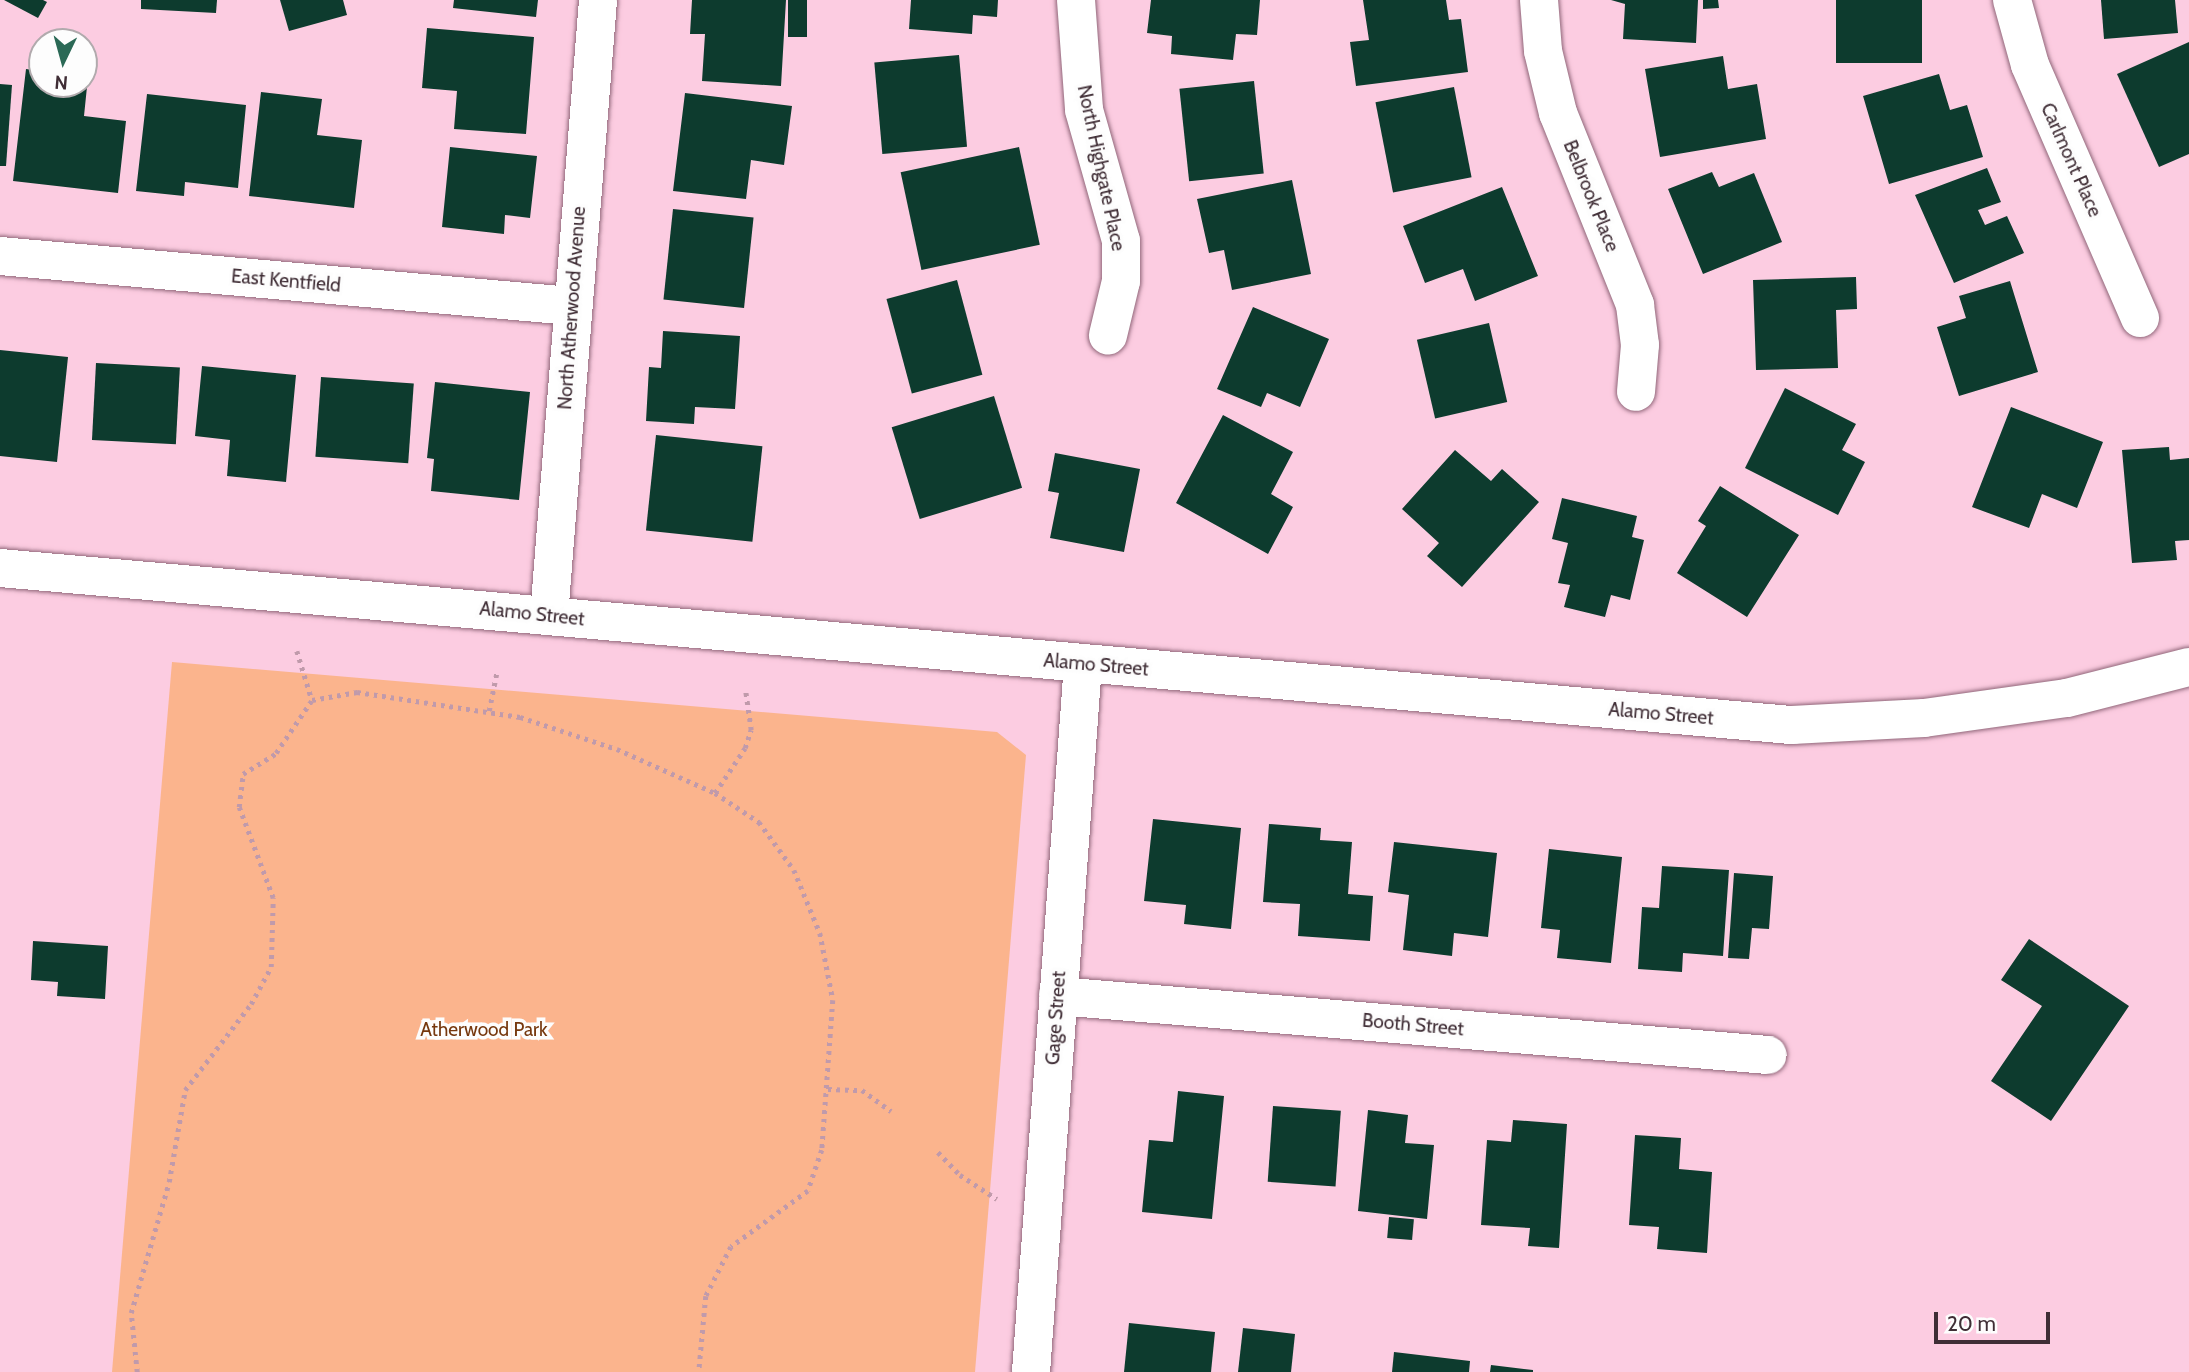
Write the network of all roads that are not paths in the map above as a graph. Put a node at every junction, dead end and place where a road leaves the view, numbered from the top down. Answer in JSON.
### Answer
{"nodes":[{"id":1,"x":598,"y":0,"type":"edge"},
{"id":2,"x":1076,"y":0,"type":"edge"},
{"id":3,"x":1539,"y":0,"type":"edge"},
{"id":4,"x":2012,"y":0,"type":"edge"},
{"id":5,"x":0,"y":256,"type":"edge"},
{"id":6,"x":571,"y":306,"type":"junction"},
{"id":7,"x":2140,"y":318,"type":"dead end"},
{"id":8,"x":1108,"y":335,"type":"dead end"},
{"id":9,"x":1636,"y":392,"type":"dead end"},
{"id":10,"x":0,"y":568,"type":"edge"},
{"id":11,"x":549,"y":616,"type":"junction"},
{"id":12,"x":1083,"y":664,"type":"junction"},
{"id":13,"x":2189,"y":667,"type":"edge"},
{"id":14,"x":1058,"y":996,"type":"junction"},
{"id":15,"x":1768,"y":1055,"type":"dead end"},
{"id":16,"x":1031,"y":1372,"type":"edge"}],
"edges":[{"from":1,"to":6,"type":"street","name":"North Atherwood Avenue"},
{"from":2,"to":8,"type":"street","name":"North Highgate Place"},
{"from":3,"to":9,"type":"street","name":"Belbrook Place"},
{"from":4,"to":7,"type":"street","name":"Carlmont Place"},
{"from":5,"to":6,"type":"street","name":"East Kentfield"},
{"from":6,"to":11,"type":"street","name":"North Atherwood Avenue"},
{"from":10,"to":11,"type":"street","name":"Alamo Street"},
{"from":11,"to":12,"type":"street","name":"Alamo Street"},
{"from":12,"to":13,"type":"street","name":"Alamo Street"},
{"from":12,"to":14,"type":"street","name":"Gage Street"},
{"from":14,"to":15,"type":"street","name":"Booth Street"},
{"from":14,"to":16,"type":"street","name":"Gage Street"}]}
